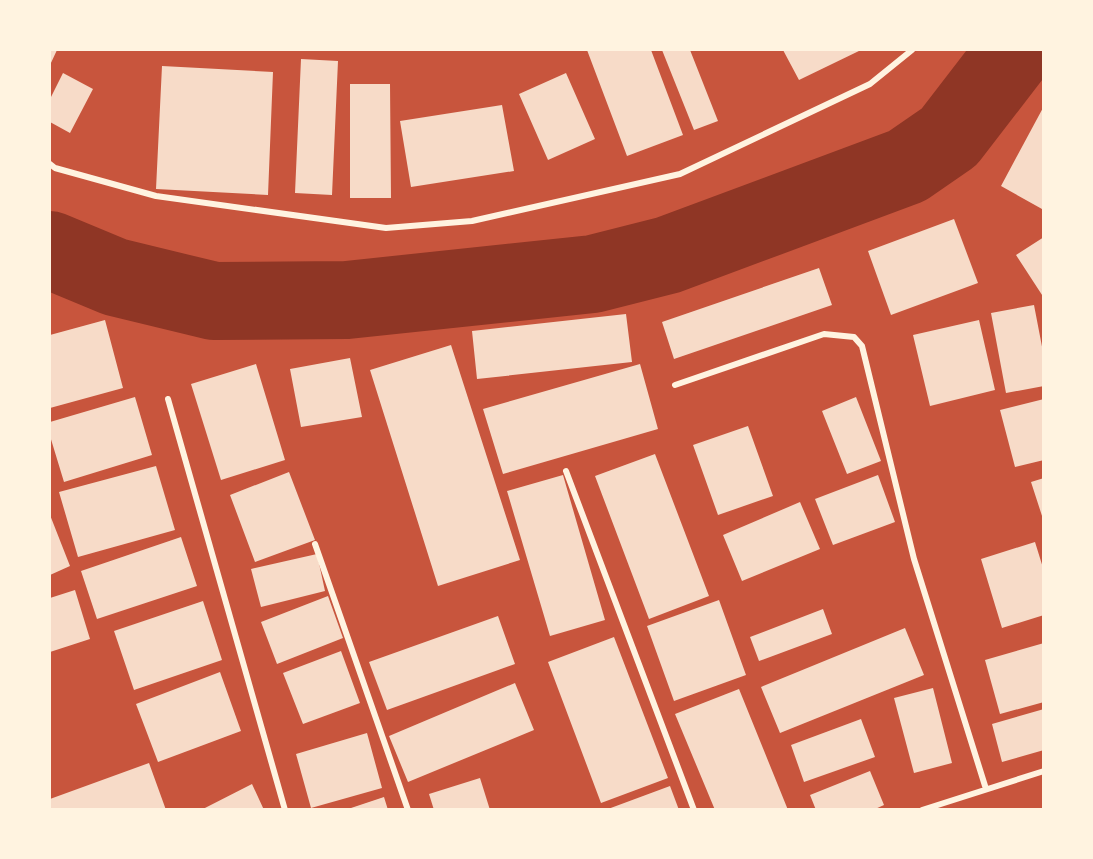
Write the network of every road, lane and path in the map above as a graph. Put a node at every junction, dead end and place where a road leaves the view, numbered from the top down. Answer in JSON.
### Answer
{"nodes":[{"id":1,"x":912,"y":50,"type":"edge"},
{"id":2,"x":50,"y":164,"type":"edge"},
{"id":3,"x":675,"y":385,"type":"dead end"},
{"id":4,"x":168,"y":399,"type":"dead end"},
{"id":5,"x":566,"y":471,"type":"dead end"},
{"id":6,"x":315,"y":544,"type":"dead end"},
{"id":7,"x":1044,"y":771,"type":"edge"},
{"id":8,"x":986,"y":789,"type":"junction"},
{"id":9,"x":285,"y":810,"type":"edge"},
{"id":10,"x":408,"y":810,"type":"edge"},
{"id":11,"x":694,"y":810,"type":"edge"},
{"id":12,"x":922,"y":810,"type":"edge"}],
"edges":[{"from":1,"to":2,"type":"street"},
{"from":3,"to":8,"type":"street"},
{"from":4,"to":9,"type":"street"},
{"from":5,"to":11,"type":"street"},
{"from":6,"to":10,"type":"street"},
{"from":7,"to":8,"type":"street"},
{"from":8,"to":12,"type":"street"}]}
